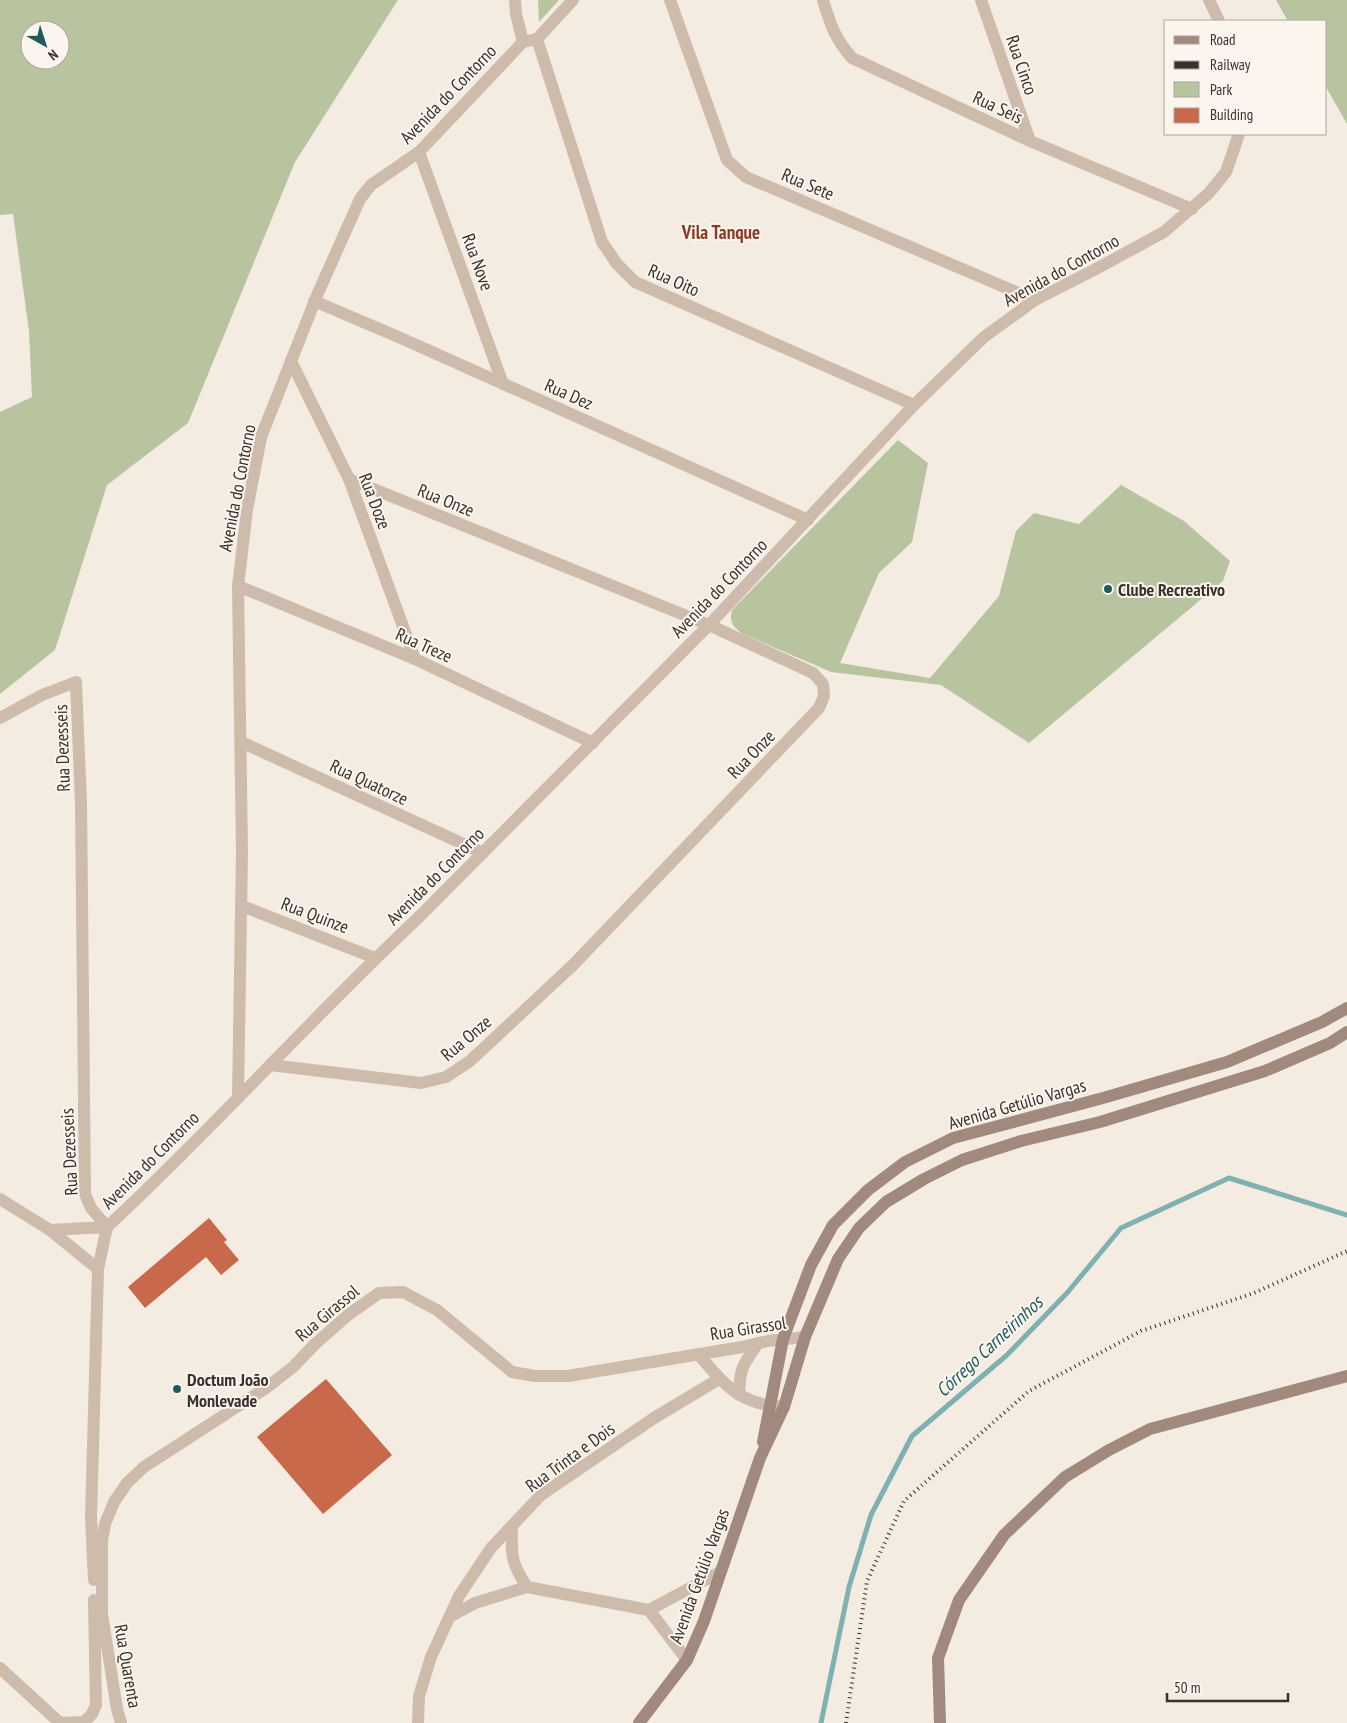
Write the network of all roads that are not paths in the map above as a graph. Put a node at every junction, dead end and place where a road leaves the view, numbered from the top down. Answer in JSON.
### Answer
{"nodes":[{"id":1,"x":515,"y":0,"type":"edge"},
{"id":2,"x":573,"y":0,"type":"edge"},
{"id":3,"x":670,"y":0,"type":"edge"},
{"id":4,"x":823,"y":0,"type":"edge"},
{"id":5,"x":981,"y":0,"type":"edge"},
{"id":6,"x":1209,"y":0,"type":"edge"},
{"id":7,"x":1219,"y":20,"type":"edge"},
{"id":8,"x":537,"y":38,"type":"junction"},
{"id":9,"x":523,"y":42,"type":"junction"},
{"id":10,"x":1239,"y":135,"type":"edge"},
{"id":11,"x":1030,"y":141,"type":"junction"},
{"id":12,"x":420,"y":152,"type":"junction"},
{"id":13,"x":1192,"y":208,"type":"junction"},
{"id":14,"x":1035,"y":300,"type":"junction"},
{"id":15,"x":314,"y":301,"type":"junction"},
{"id":16,"x":291,"y":361,"type":"junction"},
{"id":17,"x":503,"y":384,"type":"junction"},
{"id":18,"x":914,"y":404,"type":"junction"},
{"id":19,"x":349,"y":479,"type":"junction"},
{"id":20,"x":808,"y":520,"type":"junction"},
{"id":21,"x":238,"y":586,"type":"junction"},
{"id":22,"x":709,"y":626,"type":"junction"},
{"id":23,"x":415,"y":658,"type":"junction"},
{"id":24,"x":0,"y":718,"type":"edge"},
{"id":25,"x":242,"y":742,"type":"junction"},
{"id":26,"x":592,"y":743,"type":"junction"},
{"id":27,"x":482,"y":853,"type":"junction"},
{"id":28,"x":242,"y":906,"type":"junction"},
{"id":29,"x":375,"y":958,"type":"junction"},
{"id":30,"x":1347,"y":1008,"type":"edge"},
{"id":31,"x":1347,"y":1032,"type":"edge"},
{"id":32,"x":270,"y":1065,"type":"junction"},
{"id":33,"x":238,"y":1097,"type":"junction"},
{"id":34,"x":1016,"y":1121,"type":"junction"},
{"id":35,"x":1021,"y":1141,"type":"junction"},
{"id":36,"x":0,"y":1199,"type":"edge"},
{"id":37,"x":107,"y":1226,"type":"junction"},
{"id":38,"x":50,"y":1230,"type":"junction"},
{"id":39,"x":98,"y":1270,"type":"junction"},
{"id":40,"x":805,"y":1337,"type":"junction"},
{"id":41,"x":783,"y":1339,"type":"junction"},
{"id":42,"x":758,"y":1343,"type":"junction"},
{"id":43,"x":698,"y":1354,"type":"junction"},
{"id":44,"x":1347,"y":1376,"type":"edge"},
{"id":45,"x":719,"y":1379,"type":"junction"},
{"id":46,"x":739,"y":1396,"type":"junction"},
{"id":47,"x":769,"y":1407,"type":"junction"},
{"id":48,"x":784,"y":1408,"type":"junction"},
{"id":49,"x":760,"y":1458,"type":"junction"},
{"id":50,"x":512,"y":1526,"type":"junction"},
{"id":51,"x":720,"y":1572,"type":"junction"},
{"id":52,"x":527,"y":1587,"type":"junction"},
{"id":53,"x":649,"y":1610,"type":"junction"},
{"id":54,"x":97,"y":1614,"type":"junction"},
{"id":55,"x":451,"y":1616,"type":"junction"},
{"id":56,"x":687,"y":1660,"type":"junction"},
{"id":57,"x":0,"y":1668,"type":"edge"},
{"id":58,"x":59,"y":1723,"type":"edge"},
{"id":59,"x":121,"y":1723,"type":"edge"},
{"id":60,"x":418,"y":1723,"type":"edge"},
{"id":61,"x":639,"y":1723,"type":"edge"},
{"id":62,"x":940,"y":1723,"type":"edge"}],
"edges":[{"from":1,"to":9,"type":"street"},
{"from":2,"to":8,"type":"street"},
{"from":3,"to":14,"type":"street","name":"Rua Sete"},
{"from":4,"to":11,"type":"street","name":"Rua Seis"},
{"from":5,"to":11,"type":"street","name":"Rua Cinco"},
{"from":6,"to":7,"type":"street"},
{"from":8,"to":9,"type":"street","name":"Avenida do Contorno"},
{"from":8,"to":18,"type":"street","name":"Rua Oito"},
{"from":9,"to":12,"type":"street","name":"Avenida do Contorno"},
{"from":10,"to":13,"type":"street","name":"Avenida do Contorno"},
{"from":11,"to":13,"type":"street","name":"Rua Seis"},
{"from":12,"to":15,"type":"street","name":"Avenida do Contorno"},
{"from":12,"to":17,"type":"street","name":"Rua Nove"},
{"from":13,"to":14,"type":"street","name":"Avenida do Contorno"},
{"from":14,"to":18,"type":"street","name":"Avenida do Contorno"},
{"from":15,"to":16,"type":"street","name":"Avenida do Contorno"},
{"from":15,"to":17,"type":"street","name":"Rua Dez"},
{"from":16,"to":19,"type":"street","name":"Rua Doze"},
{"from":16,"to":21,"type":"street","name":"Avenida do Contorno"},
{"from":17,"to":20,"type":"street","name":"Rua Dez"},
{"from":18,"to":20,"type":"street","name":"Avenida do Contorno"},
{"from":19,"to":22,"type":"street","name":"Rua Onze"},
{"from":19,"to":23,"type":"street","name":"Rua Doze"},
{"from":20,"to":22,"type":"street","name":"Avenida do Contorno"},
{"from":21,"to":23,"type":"street","name":"Rua Treze"},
{"from":21,"to":25,"type":"street","name":"Avenida do Contorno"},
{"from":22,"to":26,"type":"street","name":"Avenida do Contorno"},
{"from":22,"to":32,"type":"street","name":"Rua Onze"},
{"from":23,"to":26,"type":"street","name":"Rua Treze"},
{"from":24,"to":37,"type":"street","name":"Rua Dezesseis"},
{"from":25,"to":27,"type":"street","name":"Rua Quatorze"},
{"from":25,"to":28,"type":"street","name":"Avenida do Contorno"},
{"from":26,"to":27,"type":"street","name":"Avenida do Contorno"},
{"from":27,"to":29,"type":"street","name":"Avenida do Contorno"},
{"from":28,"to":29,"type":"street","name":"Rua Quinze"},
{"from":28,"to":33,"type":"street","name":"Avenida do Contorno"},
{"from":29,"to":32,"type":"street","name":"Avenida do Contorno"},
{"from":30,"to":34,"type":"main road","name":"Avenida Getúlio Vargas"},
{"from":31,"to":35,"type":"main road","name":"Avenida Getúlio Vargas"},
{"from":32,"to":33,"type":"street","name":"Avenida do Contorno"},
{"from":33,"to":37,"type":"street","name":"Avenida do Contorno"},
{"from":34,"to":35,"type":"main road"},
{"from":34,"to":41,"type":"main road","name":"Avenida Getúlio Vargas"},
{"from":35,"to":40,"type":"main road","name":"Avenida Getúlio Vargas"},
{"from":36,"to":38,"type":"street"},
{"from":37,"to":38,"type":"street"},
{"from":37,"to":39,"type":"street"},
{"from":38,"to":39,"type":"street"},
{"from":39,"to":54,"type":"street"},
{"from":40,"to":41,"type":"street","name":"Rua Girassol"},
{"from":40,"to":48,"type":"main road","name":"Avenida Getúlio Vargas"},
{"from":41,"to":42,"type":"street","name":"Rua Girassol"},
{"from":41,"to":47,"type":"main road","name":"Avenida Getúlio Vargas"},
{"from":42,"to":43,"type":"street","name":"Rua Girassol"},
{"from":42,"to":46,"type":"street"},
{"from":43,"to":45,"type":"street","name":"Rua Girassol"},
{"from":43,"to":54,"type":"street","name":"Rua Girassol"},
{"from":44,"to":62,"type":"main road"},
{"from":45,"to":46,"type":"street","name":"Rua Girassol"},
{"from":45,"to":50,"type":"street","name":"Rua Trinta e Dois"},
{"from":46,"to":47,"type":"street","name":"Rua Girassol"},
{"from":47,"to":48,"type":"street","name":"Rua Girassol"},
{"from":47,"to":49,"type":"main road","name":"Avenida Getúlio Vargas"},
{"from":48,"to":49,"type":"main road","name":"Avenida Getúlio Vargas"},
{"from":49,"to":51,"type":"main road","name":"Avenida Getúlio Vargas"},
{"from":50,"to":52,"type":"street"},
{"from":50,"to":55,"type":"street","name":"Rua Trinta e Dois"},
{"from":51,"to":53,"type":"street"},
{"from":51,"to":56,"type":"main road","name":"Avenida Getúlio Vargas"},
{"from":52,"to":53,"type":"street"},
{"from":52,"to":55,"type":"street"},
{"from":53,"to":56,"type":"street"},
{"from":54,"to":58,"type":"street"},
{"from":54,"to":59,"type":"street","name":"Rua Quarenta"},
{"from":55,"to":60,"type":"street","name":"Rua Trinta e Dois"},
{"from":56,"to":61,"type":"main road","name":"Avenida Getúlio Vargas"},
{"from":57,"to":58,"type":"street"}]}
